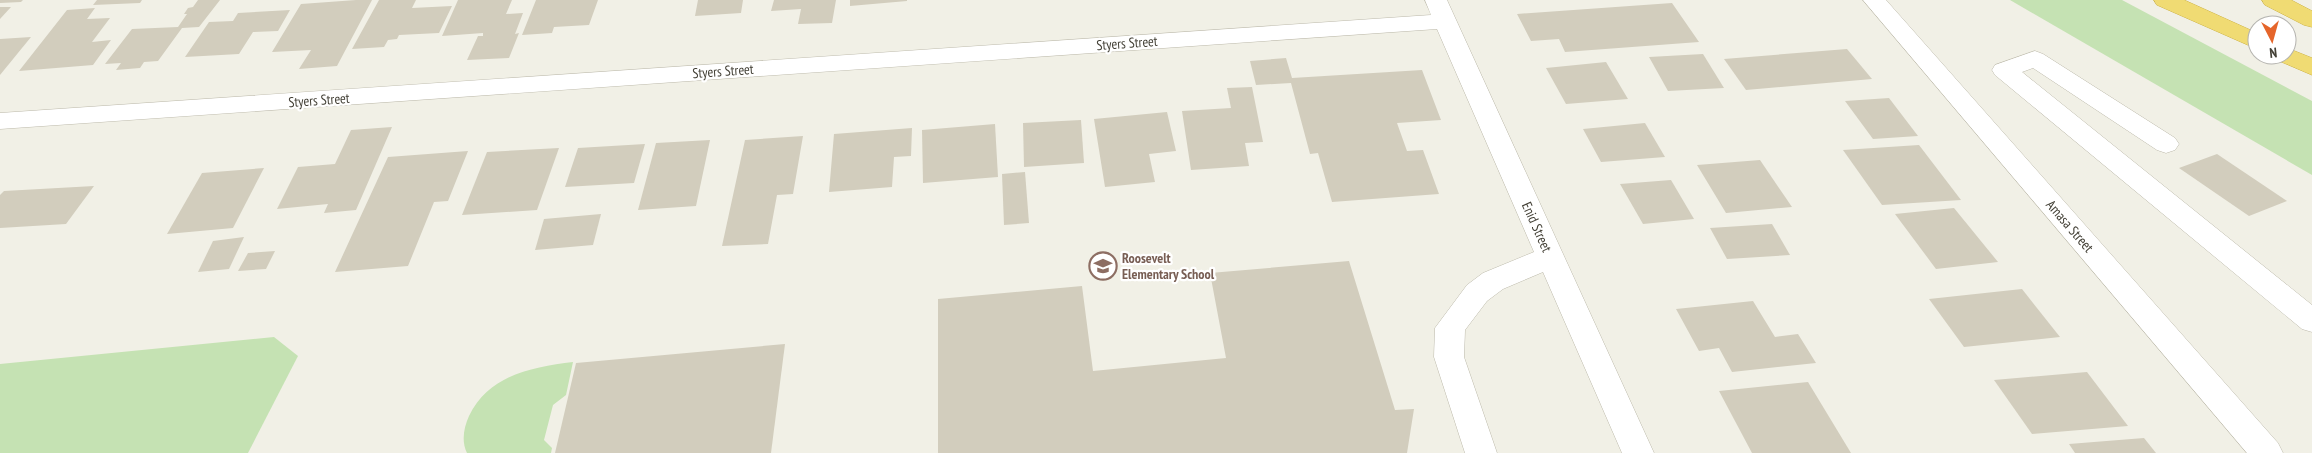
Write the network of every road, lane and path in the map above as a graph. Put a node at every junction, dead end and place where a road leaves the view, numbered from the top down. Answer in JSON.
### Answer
{"nodes":[{"id":1,"x":1874,"y":0,"type":"edge"},
{"id":2,"x":2165,"y":0,"type":"edge"},
{"id":3,"x":2205,"y":0,"type":"edge"},
{"id":4,"x":2273,"y":0,"type":"edge"},
{"id":5,"x":1441,"y":10,"type":"edge"},
{"id":6,"x":2312,"y":20,"type":"edge"},
{"id":7,"x":2247,"y":23,"type":"edge"},
{"id":8,"x":2247,"y":37,"type":"edge"},
{"id":9,"x":2297,"y":51,"type":"edge"},
{"id":10,"x":2312,"y":59,"type":"edge"},
{"id":11,"x":2297,"y":60,"type":"edge"},
{"id":12,"x":2312,"y":67,"type":"edge"},
{"id":13,"x":0,"y":121,"type":"edge"},
{"id":14,"x":2166,"y":144,"type":"dead end"},
{"id":15,"x":1550,"y":256,"type":"junction"},
{"id":16,"x":2312,"y":321,"type":"edge"},
{"id":17,"x":1482,"y":453,"type":"edge"},
{"id":18,"x":1638,"y":453,"type":"edge"},
{"id":19,"x":2267,"y":453,"type":"edge"}],
"edges":[{"from":1,"to":19,"type":"street","name":"Amasa Street"},
{"from":2,"to":8,"type":"highway"},
{"from":3,"to":7,"type":"highway"},
{"from":4,"to":6,"type":"highway"},
{"from":5,"to":13,"type":"street","name":"Styers Street"},
{"from":5,"to":15,"type":"street","name":"Enid Street"},
{"from":9,"to":10,"type":"highway"},
{"from":11,"to":12,"type":"highway"},
{"from":14,"to":16,"type":"street"},
{"from":15,"to":17,"type":"street"},
{"from":15,"to":18,"type":"street","name":"Enid Street"}]}
